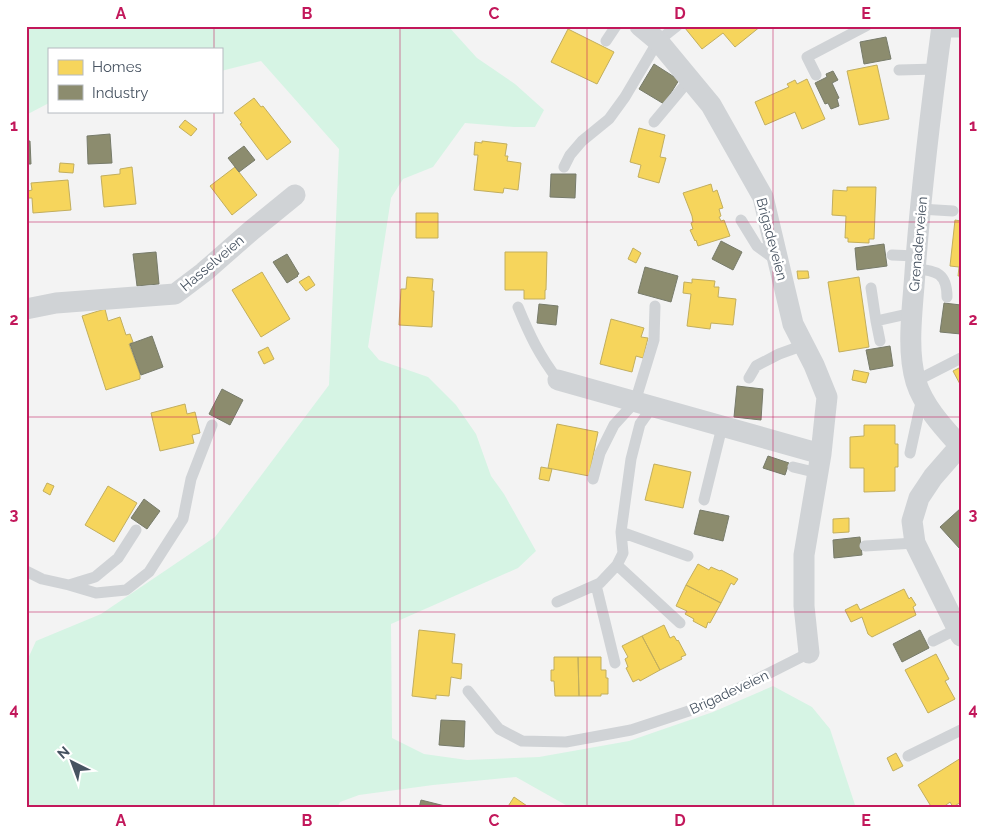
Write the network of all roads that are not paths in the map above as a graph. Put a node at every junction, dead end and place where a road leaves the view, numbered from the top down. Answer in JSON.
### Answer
{"nodes":[{"id":1,"x":616,"y":26,"type":"edge"},
{"id":2,"x":640,"y":26,"type":"edge"},
{"id":3,"x":677,"y":26,"type":"edge"},
{"id":4,"x":866,"y":26,"type":"edge"},
{"id":5,"x":948,"y":30,"type":"edge"},
{"id":6,"x":658,"y":41,"type":"junction"},
{"id":7,"x":606,"y":42,"type":"dead end"},
{"id":8,"x":936,"y":69,"type":"junction"},
{"id":9,"x":899,"y":70,"type":"dead end"},
{"id":10,"x":816,"y":75,"type":"dead end"},
{"id":11,"x":690,"y":79,"type":"junction"},
{"id":12,"x":654,"y":122,"type":"dead end"},
{"id":13,"x":564,"y":167,"type":"dead end"},
{"id":14,"x":295,"y":195,"type":"dead end"},
{"id":15,"x":920,"y":208,"type":"junction"},
{"id":16,"x":953,"y":211,"type":"dead end"},
{"id":17,"x":741,"y":220,"type":"dead end"},
{"id":18,"x":892,"y":255,"type":"dead end"},
{"id":19,"x":779,"y":263,"type":"junction"},
{"id":20,"x":916,"y":263,"type":"junction"},
{"id":21,"x":871,"y":288,"type":"dead end"},
{"id":22,"x":947,"y":298,"type":"dead end"},
{"id":23,"x":655,"y":306,"type":"dead end"},
{"id":24,"x":518,"y":307,"type":"dead end"},
{"id":25,"x":26,"y":309,"type":"edge"},
{"id":26,"x":912,"y":313,"type":"junction"},
{"id":27,"x":876,"y":321,"type":"junction"},
{"id":28,"x":880,"y":341,"type":"dead end"},
{"id":29,"x":804,"y":345,"type":"junction"},
{"id":30,"x":961,"y":358,"type":"edge"},
{"id":31,"x":749,"y":378,"type":"dead end"},
{"id":32,"x":558,"y":380,"type":"joint"},
{"id":33,"x":919,"y":389,"type":"junction"},
{"id":34,"x":643,"y":405,"type":"junction"},
{"id":35,"x":212,"y":425,"type":"dead end"},
{"id":36,"x":722,"y":427,"type":"junction"},
{"id":37,"x":960,"y":447,"type":"edge"},
{"id":38,"x":910,"y":453,"type":"dead end"},
{"id":39,"x":820,"y":464,"type":"junction"},
{"id":40,"x":793,"y":467,"type":"dead end"},
{"id":41,"x":592,"y":479,"type":"dead end"},
{"id":42,"x":704,"y":500,"type":"dead end"},
{"id":43,"x":136,"y":530,"type":"dead end"},
{"id":44,"x":621,"y":532,"type":"junction"},
{"id":45,"x":915,"y":543,"type":"junction"},
{"id":46,"x":865,"y":546,"type":"dead end"},
{"id":47,"x":688,"y":556,"type":"dead end"},
{"id":48,"x":617,"y":565,"type":"junction"},
{"id":49,"x":26,"y":571,"type":"edge"},
{"id":50,"x":69,"y":585,"type":"junction"},
{"id":51,"x":596,"y":585,"type":"junction"},
{"id":52,"x":556,"y":602,"type":"dead end"},
{"id":53,"x":680,"y":623,"type":"dead end"},
{"id":54,"x":959,"y":632,"type":"edge"},
{"id":55,"x":933,"y":641,"type":"dead end"},
{"id":56,"x":809,"y":653,"type":"joint"},
{"id":57,"x":616,"y":663,"type":"dead end"},
{"id":58,"x":468,"y":691,"type":"dead end"},
{"id":59,"x":961,"y":730,"type":"edge"},
{"id":60,"x":908,"y":756,"type":"dead end"}],
"edges":[{"from":1,"to":7,"type":"lane"},
{"from":2,"to":6,"type":"street","name":"Brigadeveien"},
{"from":3,"to":6,"type":"lane"},
{"from":4,"to":10,"type":"lane"},
{"from":5,"to":8,"type":"street","name":"Grenaderveien"},
{"from":6,"to":11,"type":"street","name":"Brigadeveien"},
{"from":6,"to":13,"type":"lane"},
{"from":8,"to":9,"type":"lane"},
{"from":8,"to":15,"type":"street","name":"Grenaderveien"},
{"from":11,"to":12,"type":"lane"},
{"from":11,"to":19,"type":"street","name":"Brigadeveien"},
{"from":14,"to":25,"type":"street","name":"Hasselveien"},
{"from":15,"to":16,"type":"lane"},
{"from":15,"to":20,"type":"street","name":"Grenaderveien"},
{"from":17,"to":19,"type":"lane"},
{"from":18,"to":20,"type":"lane"},
{"from":19,"to":29,"type":"street","name":"Brigadeveien"},
{"from":20,"to":22,"type":"lane"},
{"from":20,"to":26,"type":"street","name":"Grenaderveien"},
{"from":21,"to":27,"type":"lane"},
{"from":23,"to":34,"type":"lane"},
{"from":24,"to":32,"type":"lane"},
{"from":26,"to":27,"type":"lane"},
{"from":26,"to":33,"type":"street","name":"Grenaderveien"},
{"from":27,"to":28,"type":"lane"},
{"from":29,"to":31,"type":"lane"},
{"from":29,"to":39,"type":"street","name":"Brigadeveien"},
{"from":30,"to":33,"type":"lane"},
{"from":32,"to":34,"type":"street"},
{"from":33,"to":37,"type":"street","name":"Grenaderveien"},
{"from":33,"to":38,"type":"lane"},
{"from":34,"to":36,"type":"street"},
{"from":34,"to":41,"type":"lane"},
{"from":34,"to":44,"type":"lane"},
{"from":35,"to":50,"type":"lane"},
{"from":36,"to":39,"type":"street"},
{"from":36,"to":42,"type":"lane"},
{"from":37,"to":45,"type":"street"},
{"from":39,"to":40,"type":"lane"},
{"from":39,"to":56,"type":"street","name":"Brigadeveien"},
{"from":43,"to":50,"type":"lane"},
{"from":44,"to":47,"type":"lane"},
{"from":44,"to":48,"type":"lane"},
{"from":45,"to":46,"type":"lane"},
{"from":45,"to":54,"type":"street"},
{"from":48,"to":51,"type":"lane"},
{"from":48,"to":53,"type":"lane"},
{"from":49,"to":50,"type":"lane"},
{"from":51,"to":52,"type":"lane"},
{"from":51,"to":57,"type":"lane"},
{"from":54,"to":55,"type":"lane"},
{"from":56,"to":58,"type":"lane","name":"Brigadeveien"},
{"from":59,"to":60,"type":"lane"}]}
